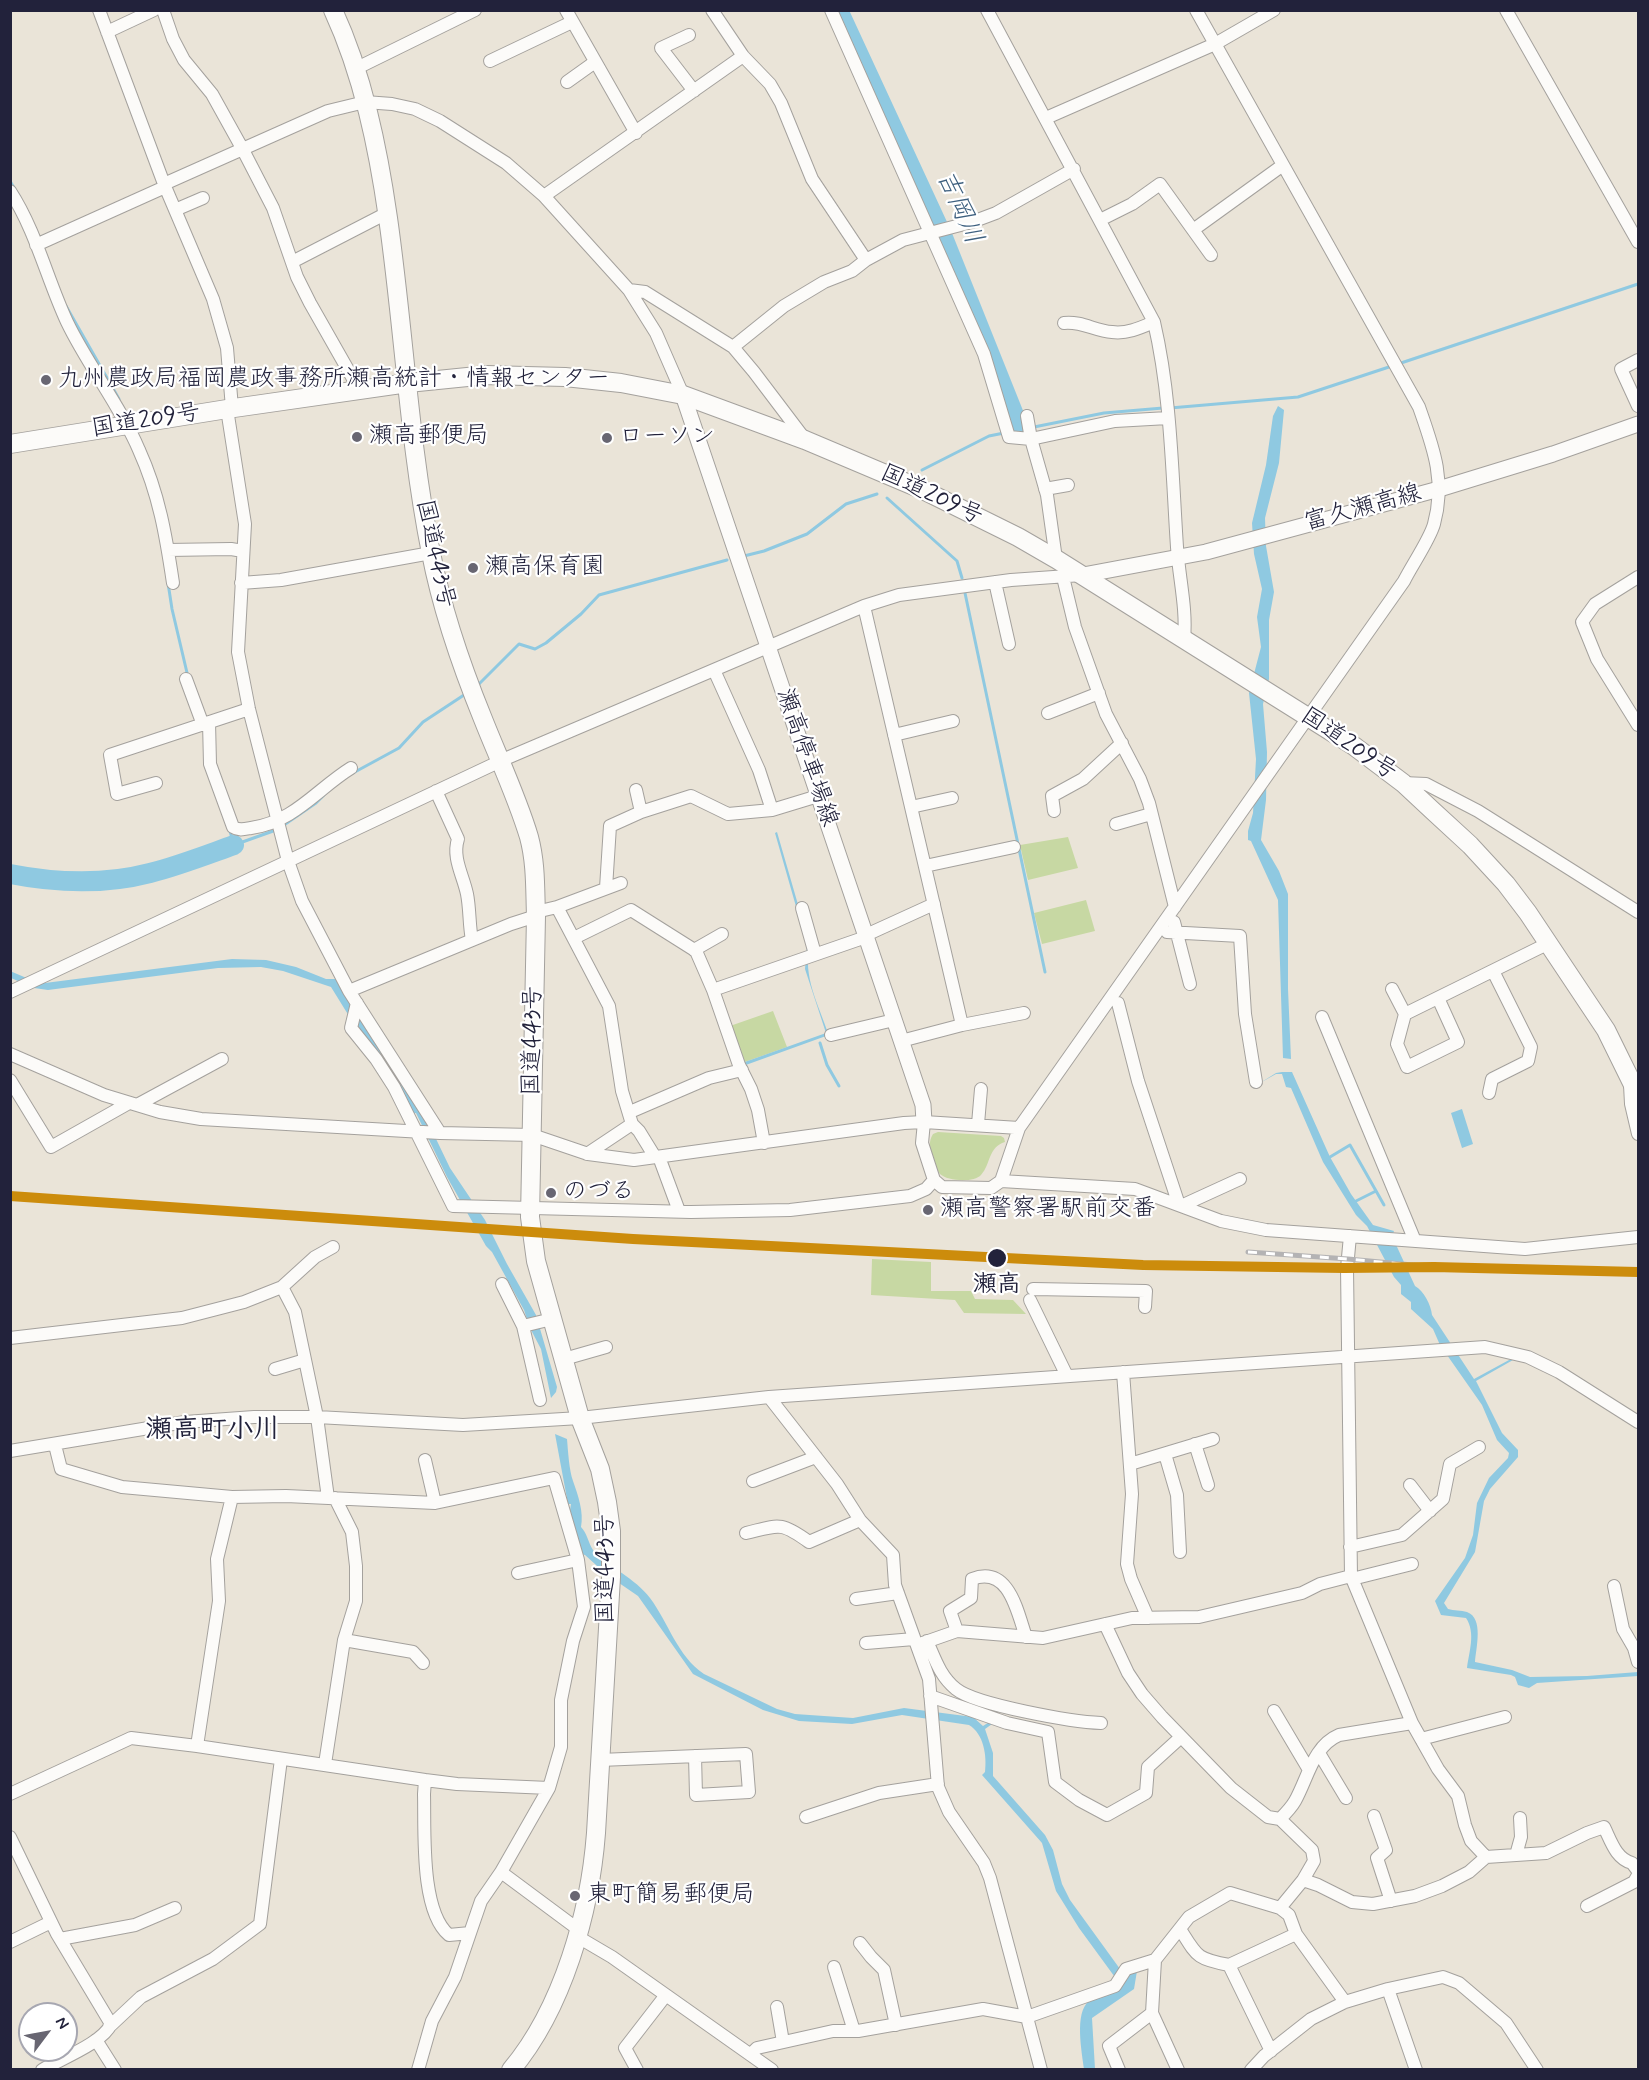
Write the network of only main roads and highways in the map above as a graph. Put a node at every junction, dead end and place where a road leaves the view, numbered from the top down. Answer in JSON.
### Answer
{"nodes":[{"id":1,"x":333,"y":10,"type":"edge"},
{"id":2,"x":408,"y":383,"type":"junction"},
{"id":3,"x":683,"y":395,"type":"junction"},
{"id":4,"x":1638,"y":424,"type":"edge"},
{"id":5,"x":10,"y":444,"type":"edge"},
{"id":6,"x":1083,"y":575,"type":"junction"},
{"id":7,"x":1638,"y":1095,"type":"edge"},
{"id":8,"x":924,"y":1122,"type":"road end"},
{"id":9,"x":511,"y":2070,"type":"edge"}],
"edges":[{"from":1,"to":2,"type":"highway","name":"国道443号"},
{"from":2,"to":3,"type":"highway","name":"国道209号"},
{"from":2,"to":5,"type":"highway","name":"国道209号"},
{"from":2,"to":9,"type":"highway","name":"国道443号"},
{"from":3,"to":6,"type":"highway","name":"国道209号"},
{"from":3,"to":8,"type":"main road","name":"瀬高停車場線"},
{"from":4,"to":6,"type":"main road","name":"富久瀬高線"},
{"from":6,"to":7,"type":"highway","name":"国道209号"}]}
